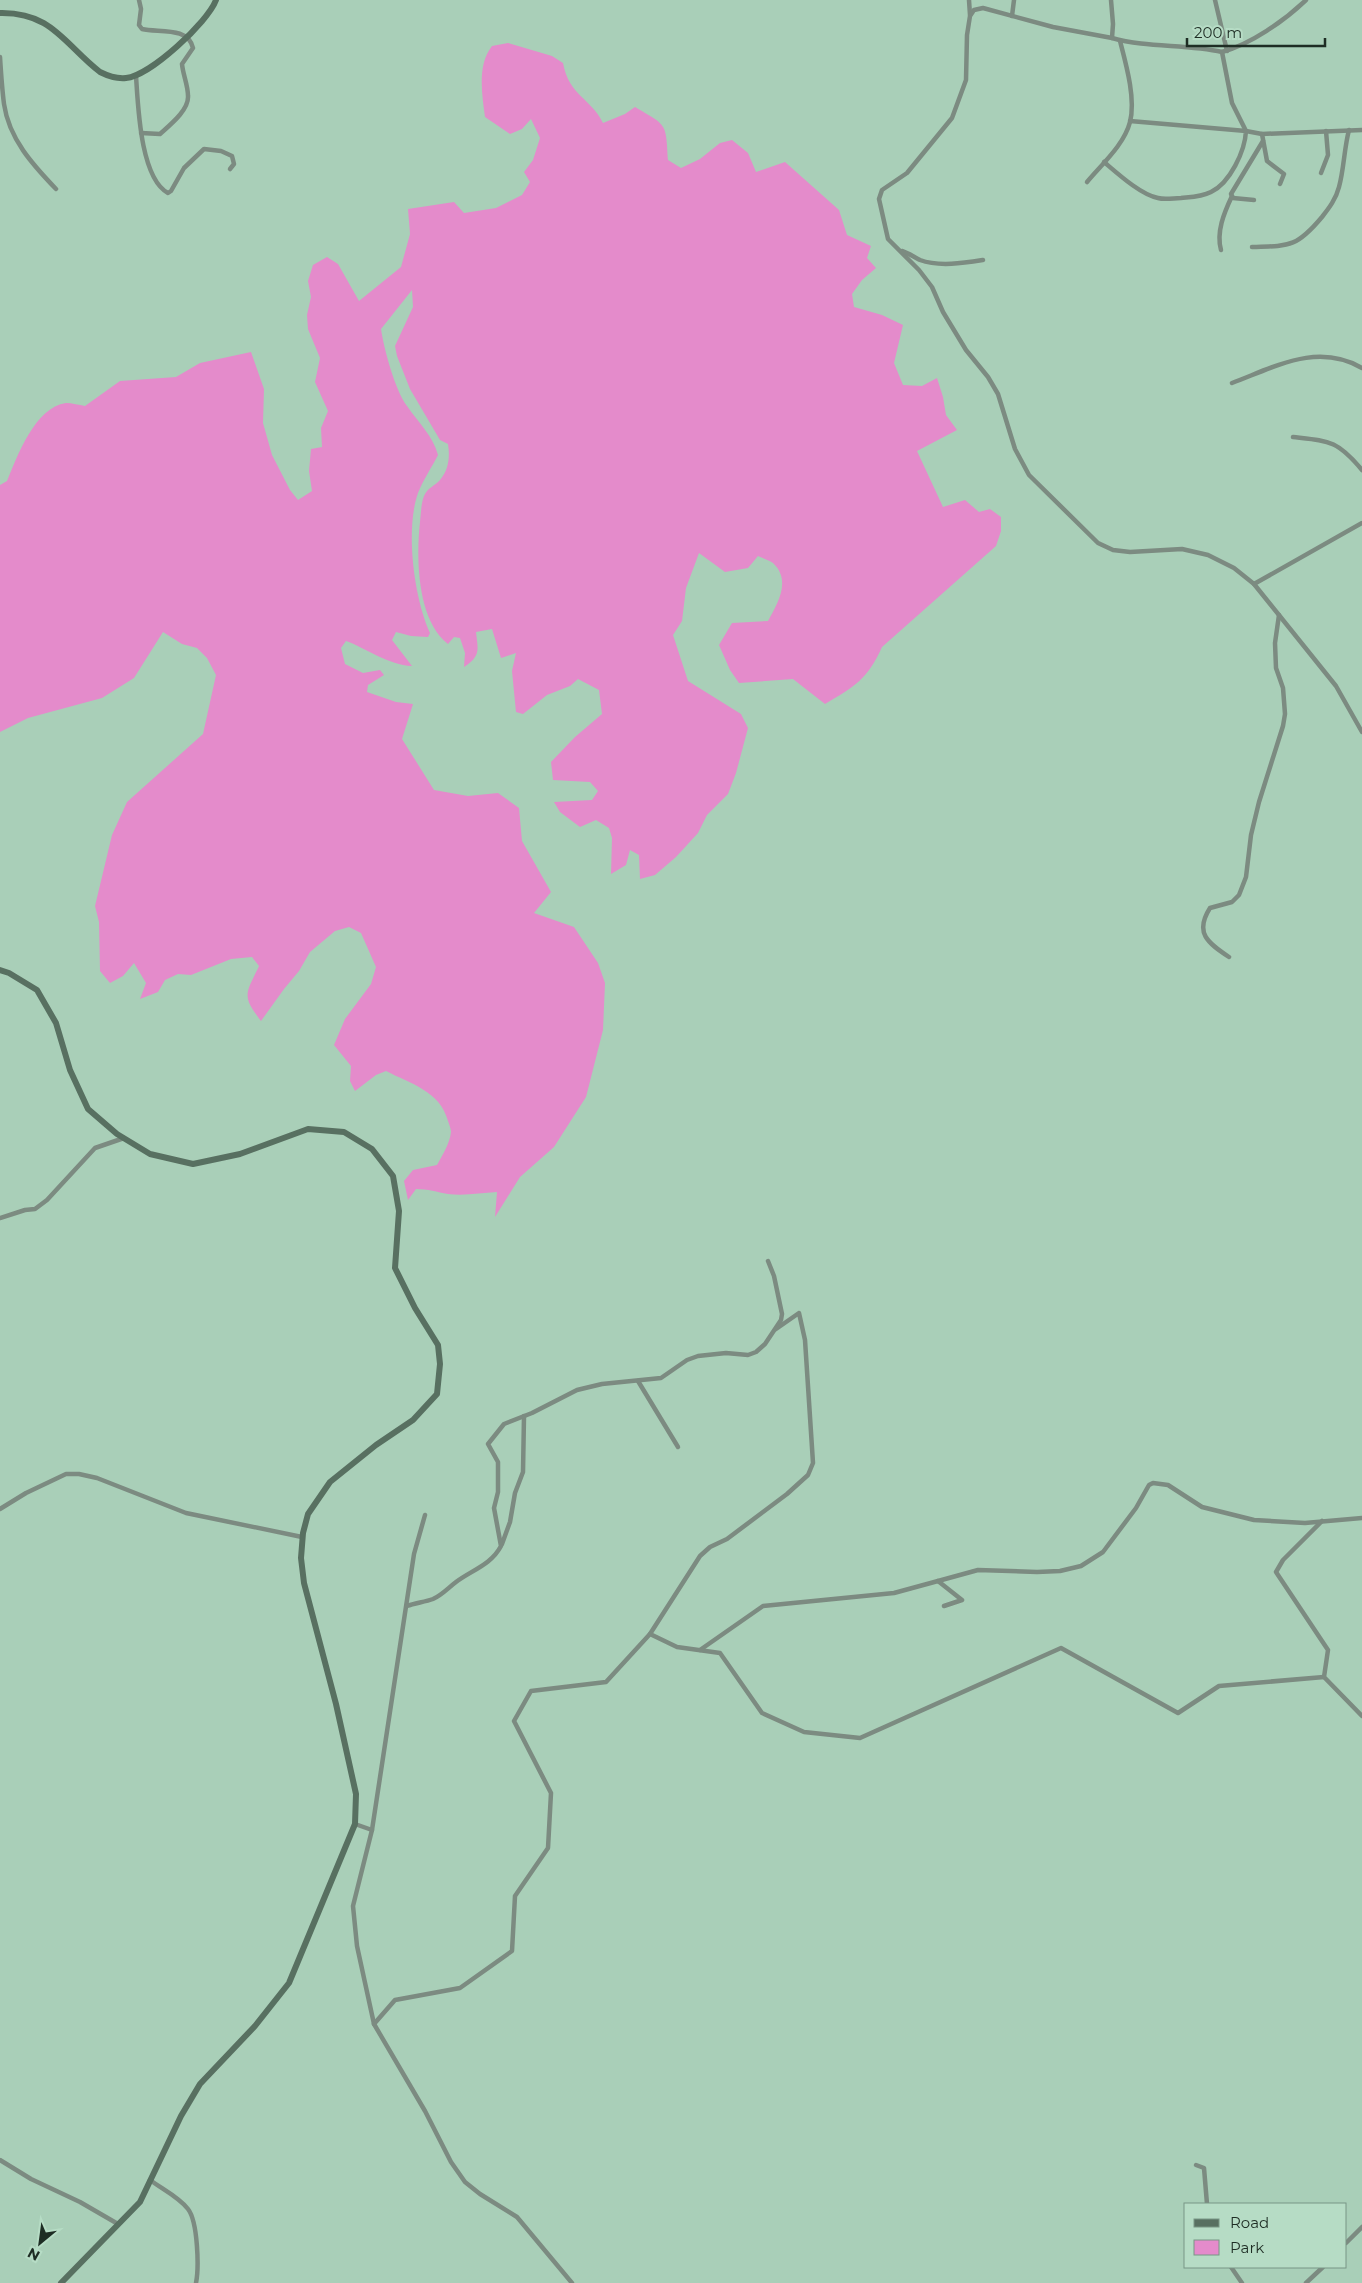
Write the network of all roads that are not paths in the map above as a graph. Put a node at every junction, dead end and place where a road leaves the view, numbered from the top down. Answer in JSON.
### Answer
{"nodes":[{"id":1,"x":139,"y":0,"type":"edge"},
{"id":2,"x":216,"y":0,"type":"edge"},
{"id":3,"x":970,"y":0,"type":"edge"},
{"id":4,"x":1014,"y":0,"type":"edge"},
{"id":5,"x":1111,"y":0,"type":"edge"},
{"id":6,"x":1216,"y":0,"type":"edge"},
{"id":7,"x":1306,"y":0,"type":"edge"},
{"id":8,"x":0,"y":13,"type":"edge"},
{"id":9,"x":970,"y":16,"type":"junction"},
{"id":10,"x":1012,"y":16,"type":"junction"},
{"id":11,"x":187,"y":38,"type":"junction"},
{"id":12,"x":1112,"y":38,"type":"junction"},
{"id":13,"x":1120,"y":41,"type":"junction"},
{"id":14,"x":1227,"y":51,"type":"junction"},
{"id":15,"x":1222,"y":52,"type":"junction"},
{"id":16,"x":0,"y":58,"type":"edge"},
{"id":17,"x":136,"y":76,"type":"junction"},
{"id":18,"x":1130,"y":121,"type":"junction"},
{"id":19,"x":1348,"y":130,"type":"junction"},
{"id":20,"x":1362,"y":130,"type":"edge"},
{"id":21,"x":1246,"y":131,"type":"junction"},
{"id":22,"x":1326,"y":131,"type":"junction"},
{"id":23,"x":141,"y":133,"type":"junction"},
{"id":24,"x":1262,"y":134,"type":"junction"},
{"id":25,"x":1263,"y":141,"type":"junction"},
{"id":26,"x":1104,"y":162,"type":"junction"},
{"id":27,"x":230,"y":169,"type":"dead end"},
{"id":28,"x":1321,"y":173,"type":"dead end"},
{"id":29,"x":1086,"y":182,"type":"dead end"},
{"id":30,"x":1280,"y":184,"type":"dead end"},
{"id":31,"x":56,"y":189,"type":"dead end"},
{"id":32,"x":1232,"y":196,"type":"junction"},
{"id":33,"x":1254,"y":200,"type":"dead end"},
{"id":34,"x":1252,"y":247,"type":"dead end"},
{"id":35,"x":899,"y":249,"type":"junction"},
{"id":36,"x":1222,"y":250,"type":"dead end"},
{"id":37,"x":921,"y":260,"type":"junction"},
{"id":38,"x":983,"y":260,"type":"dead end"},
{"id":39,"x":920,"y":270,"type":"junction"},
{"id":40,"x":1362,"y":368,"type":"edge"},
{"id":41,"x":1232,"y":383,"type":"dead end"},
{"id":42,"x":1293,"y":437,"type":"dead end"},
{"id":43,"x":1362,"y":470,"type":"edge"},
{"id":44,"x":1362,"y":523,"type":"edge"},
{"id":45,"x":1254,"y":584,"type":"junction"},
{"id":46,"x":1279,"y":615,"type":"junction"},
{"id":47,"x":1362,"y":732,"type":"edge"},
{"id":48,"x":1229,"y":958,"type":"dead end"},
{"id":49,"x":0,"y":970,"type":"edge"},
{"id":50,"x":124,"y":1138,"type":"junction"},
{"id":51,"x":0,"y":1218,"type":"edge"},
{"id":52,"x":768,"y":1260,"type":"dead end"},
{"id":53,"x":774,"y":1330,"type":"junction"},
{"id":54,"x":638,"y":1381,"type":"junction"},
{"id":55,"x":532,"y":1413,"type":"junction"},
{"id":56,"x":524,"y":1416,"type":"junction"},
{"id":57,"x":525,"y":1427,"type":"junction"},
{"id":58,"x":678,"y":1447,"type":"dead end"},
{"id":59,"x":0,"y":1509,"type":"edge"},
{"id":60,"x":425,"y":1515,"type":"dead end"},
{"id":61,"x":1362,"y":1518,"type":"edge"},
{"id":62,"x":1322,"y":1521,"type":"junction"},
{"id":63,"x":302,"y":1538,"type":"junction"},
{"id":64,"x":501,"y":1546,"type":"junction"},
{"id":65,"x":938,"y":1581,"type":"junction"},
{"id":66,"x":406,"y":1606,"type":"junction"},
{"id":67,"x":944,"y":1606,"type":"dead end"},
{"id":68,"x":650,"y":1634,"type":"junction"},
{"id":69,"x":700,"y":1650,"type":"junction"},
{"id":70,"x":1324,"y":1677,"type":"junction"},
{"id":71,"x":1362,"y":1716,"type":"edge"},
{"id":72,"x":354,"y":1824,"type":"junction"},
{"id":73,"x":372,"y":1830,"type":"junction"},
{"id":74,"x":374,"y":2024,"type":"junction"},
{"id":75,"x":0,"y":2160,"type":"edge"},
{"id":76,"x":1196,"y":2165,"type":"dead end"},
{"id":77,"x":150,"y":2180,"type":"junction"},
{"id":78,"x":1207,"y":2203,"type":"edge"},
{"id":79,"x":118,"y":2224,"type":"junction"},
{"id":80,"x":1362,"y":2227,"type":"edge"},
{"id":81,"x":1347,"y":2242,"type":"edge"},
{"id":82,"x":1232,"y":2268,"type":"edge"},
{"id":83,"x":1322,"y":2268,"type":"edge"},
{"id":84,"x":61,"y":2283,"type":"edge"},
{"id":85,"x":196,"y":2283,"type":"edge"},
{"id":86,"x":572,"y":2283,"type":"edge"},
{"id":87,"x":1242,"y":2283,"type":"edge"},
{"id":88,"x":1306,"y":2283,"type":"edge"}],
"edges":[{"from":1,"to":11,"type":"street"},
{"from":2,"to":11,"type":"main road"},
{"from":3,"to":9,"type":"street"},
{"from":4,"to":10,"type":"street"},
{"from":5,"to":12,"type":"street"},
{"from":6,"to":14,"type":"street"},
{"from":7,"to":14,"type":"street"},
{"from":8,"to":17,"type":"main road"},
{"from":9,"to":10,"type":"street"},
{"from":9,"to":35,"type":"street"},
{"from":10,"to":12,"type":"street"},
{"from":11,"to":17,"type":"main road"},
{"from":11,"to":23,"type":"street"},
{"from":12,"to":13,"type":"street"},
{"from":13,"to":15,"type":"street"},
{"from":13,"to":18,"type":"street"},
{"from":14,"to":15,"type":"street"},
{"from":15,"to":21,"type":"street"},
{"from":16,"to":31,"type":"street"},
{"from":17,"to":23,"type":"street"},
{"from":18,"to":21,"type":"street"},
{"from":18,"to":26,"type":"street"},
{"from":19,"to":20,"type":"street"},
{"from":19,"to":22,"type":"street"},
{"from":19,"to":34,"type":"street"},
{"from":21,"to":24,"type":"street"},
{"from":21,"to":26,"type":"street"},
{"from":22,"to":24,"type":"street"},
{"from":22,"to":28,"type":"street"},
{"from":23,"to":27,"type":"street"},
{"from":24,"to":25,"type":"street"},
{"from":25,"to":30,"type":"street"},
{"from":25,"to":32,"type":"street"},
{"from":26,"to":29,"type":"street"},
{"from":32,"to":33,"type":"street"},
{"from":32,"to":36,"type":"street"},
{"from":35,"to":37,"type":"street"},
{"from":35,"to":39,"type":"street"},
{"from":37,"to":38,"type":"street"},
{"from":37,"to":39,"type":"street"},
{"from":39,"to":45,"type":"street"},
{"from":40,"to":41,"type":"street"},
{"from":42,"to":43,"type":"street"},
{"from":44,"to":45,"type":"street"},
{"from":45,"to":46,"type":"street"},
{"from":46,"to":47,"type":"street"},
{"from":46,"to":48,"type":"street"},
{"from":49,"to":50,"type":"main road"},
{"from":50,"to":51,"type":"street"},
{"from":50,"to":63,"type":"main road"},
{"from":52,"to":53,"type":"street"},
{"from":53,"to":54,"type":"street"},
{"from":53,"to":68,"type":"street"},
{"from":54,"to":55,"type":"street"},
{"from":54,"to":58,"type":"street"},
{"from":55,"to":56,"type":"street"},
{"from":55,"to":57,"type":"street"},
{"from":56,"to":57,"type":"street"},
{"from":56,"to":64,"type":"street"},
{"from":57,"to":64,"type":"street"},
{"from":59,"to":63,"type":"street"},
{"from":60,"to":66,"type":"street"},
{"from":61,"to":62,"type":"street"},
{"from":62,"to":65,"type":"street"},
{"from":62,"to":70,"type":"street"},
{"from":63,"to":72,"type":"main road"},
{"from":64,"to":66,"type":"street"},
{"from":65,"to":67,"type":"street"},
{"from":65,"to":69,"type":"street"},
{"from":66,"to":73,"type":"street"},
{"from":68,"to":69,"type":"street"},
{"from":68,"to":74,"type":"street"},
{"from":69,"to":70,"type":"street"},
{"from":70,"to":71,"type":"street"},
{"from":72,"to":73,"type":"street"},
{"from":72,"to":77,"type":"main road"},
{"from":73,"to":74,"type":"street"},
{"from":74,"to":86,"type":"street"},
{"from":75,"to":79,"type":"street"},
{"from":76,"to":78,"type":"street"},
{"from":77,"to":79,"type":"main road"},
{"from":77,"to":85,"type":"street"},
{"from":79,"to":84,"type":"main road"},
{"from":80,"to":81,"type":"street"},
{"from":82,"to":87,"type":"street"},
{"from":83,"to":88,"type":"street"}]}
